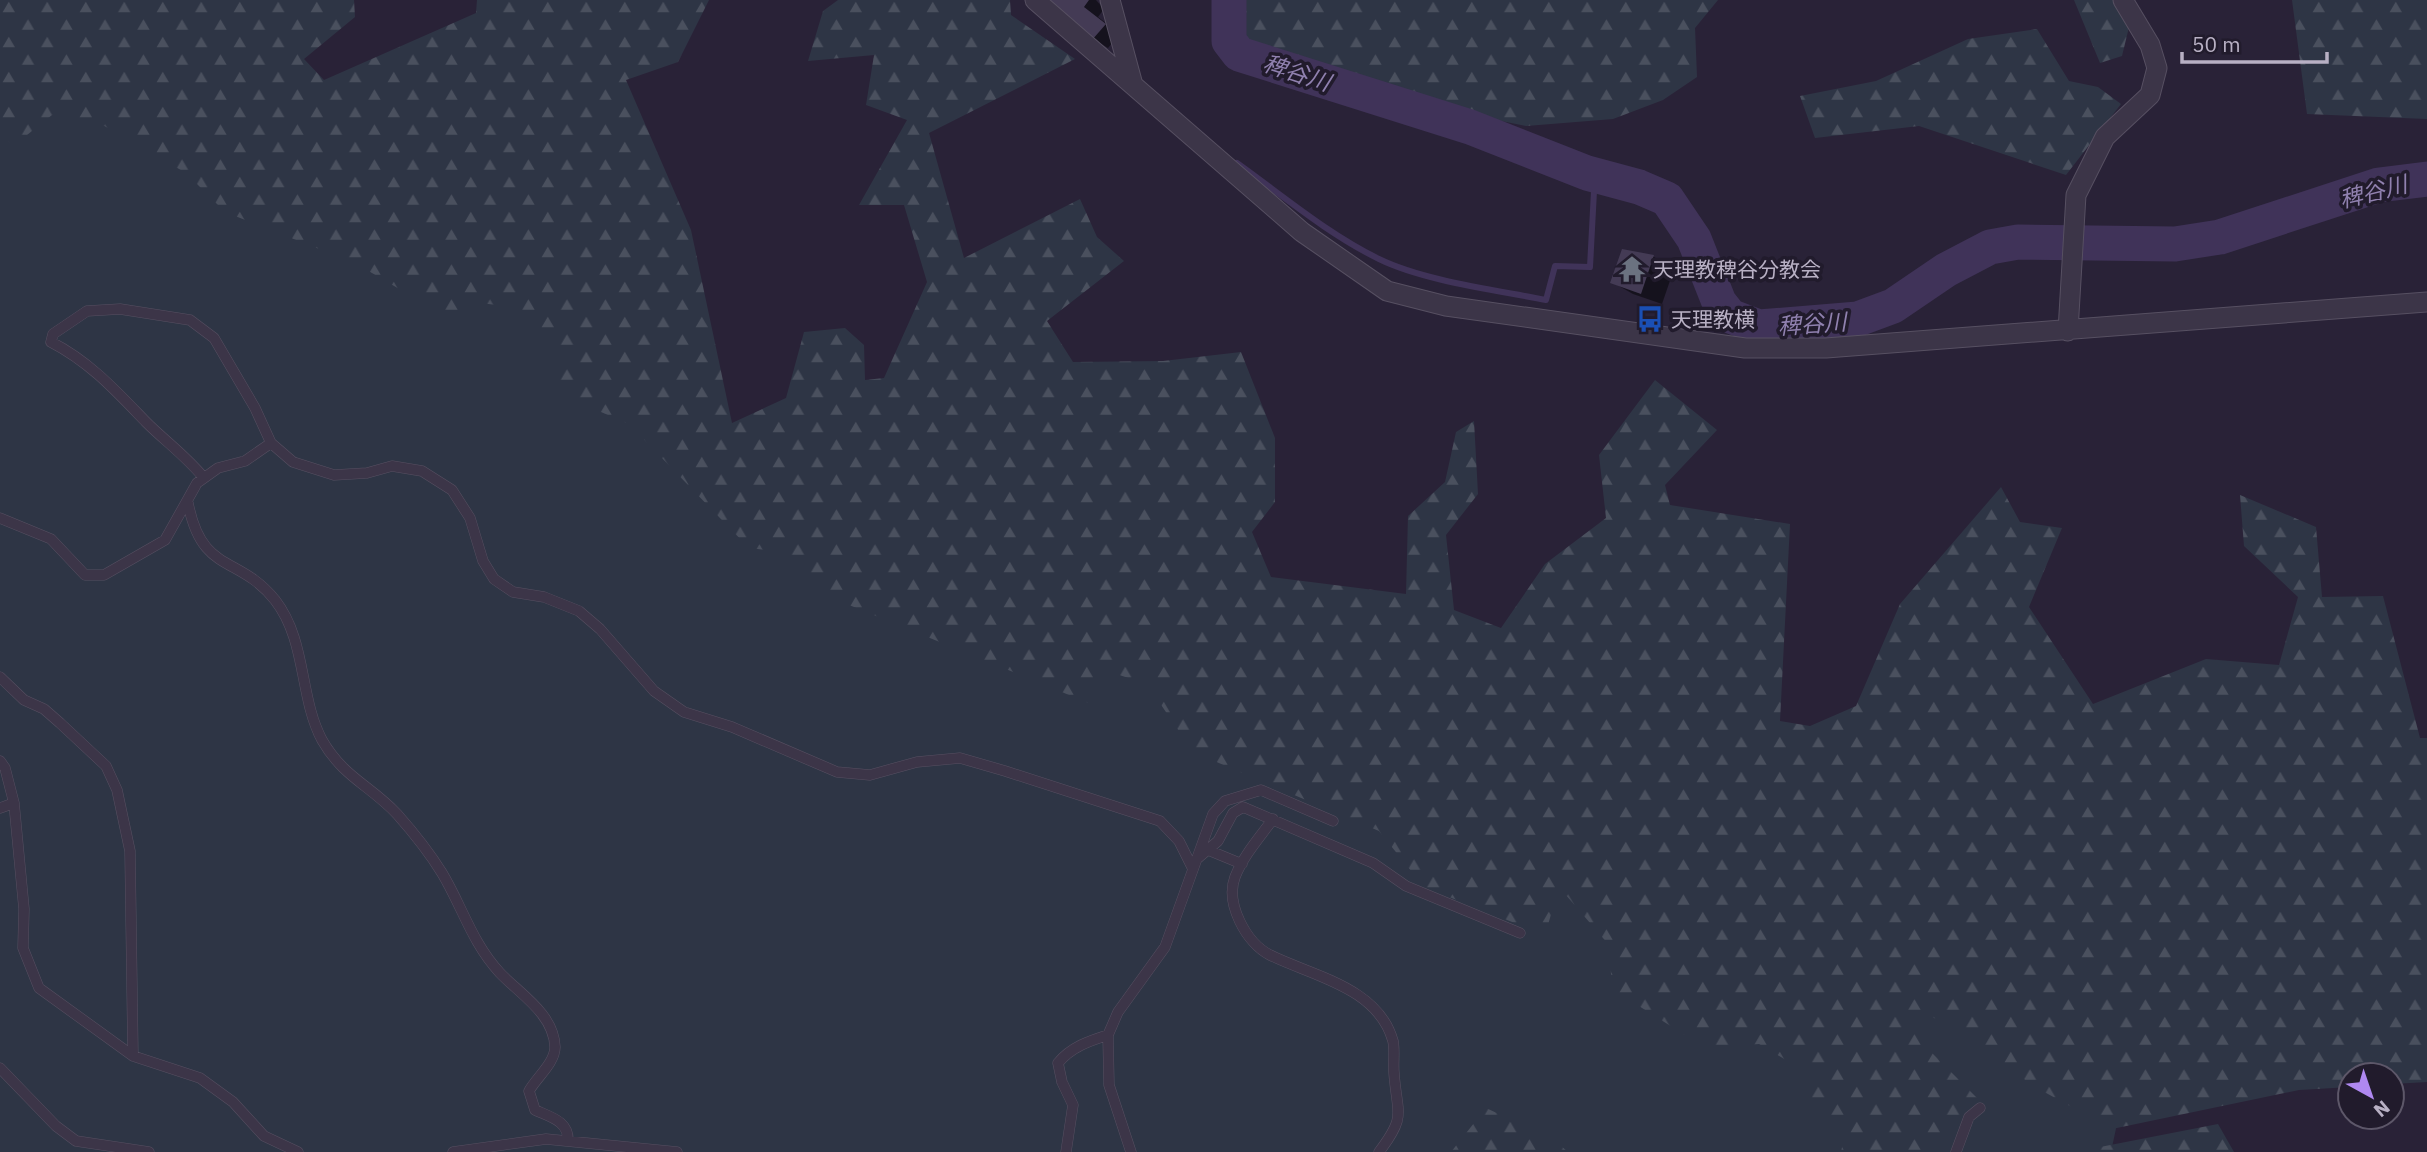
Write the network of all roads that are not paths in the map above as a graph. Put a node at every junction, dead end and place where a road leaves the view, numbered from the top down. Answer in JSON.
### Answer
{"nodes":[{"id":1,"x":1035,"y":0,"type":"edge"},
{"id":2,"x":1110,"y":0,"type":"edge"},
{"id":3,"x":2123,"y":0,"type":"edge"},
{"id":4,"x":1133,"y":85,"type":"junction"},
{"id":5,"x":2427,"y":302,"type":"edge"},
{"id":6,"x":2067,"y":331,"type":"junction"},
{"id":7,"x":271,"y":443,"type":"junction"},
{"id":8,"x":204,"y":478,"type":"junction"},
{"id":9,"x":187,"y":503,"type":"junction"},
{"id":10,"x":0,"y":518,"type":"edge"},
{"id":11,"x":0,"y":677,"type":"edge"},
{"id":12,"x":0,"y":761,"type":"edge"},
{"id":13,"x":14,"y":803,"type":"junction"},
{"id":14,"x":0,"y":808,"type":"edge"},
{"id":15,"x":1273,"y":819,"type":"junction"},
{"id":16,"x":1333,"y":821,"type":"dead end"},
{"id":17,"x":1208,"y":850,"type":"junction"},
{"id":18,"x":1197,"y":858,"type":"junction"},
{"id":19,"x":1242,"y":864,"type":"junction"},
{"id":20,"x":1193,"y":869,"type":"junction"},
{"id":21,"x":1520,"y":933,"type":"dead end"},
{"id":22,"x":1108,"y":1035,"type":"junction"},
{"id":23,"x":132,"y":1056,"type":"junction"},
{"id":24,"x":0,"y":1068,"type":"edge"},
{"id":25,"x":1980,"y":1108,"type":"dead end"},
{"id":26,"x":568,"y":1141,"type":"junction"},
{"id":27,"x":485,"y":1149,"type":"edge"},
{"id":28,"x":149,"y":1152,"type":"edge"},
{"id":29,"x":297,"y":1152,"type":"edge"},
{"id":30,"x":453,"y":1152,"type":"edge"},
{"id":31,"x":677,"y":1152,"type":"edge"},
{"id":32,"x":1066,"y":1152,"type":"edge"},
{"id":33,"x":1132,"y":1152,"type":"edge"},
{"id":34,"x":1379,"y":1152,"type":"edge"},
{"id":35,"x":1956,"y":1152,"type":"edge"}],
"edges":[{"from":1,"to":4,"type":"street"},
{"from":2,"to":4,"type":"street"},
{"from":3,"to":6,"type":"street"},
{"from":4,"to":6,"type":"street"},
{"from":5,"to":6,"type":"street"},
{"from":7,"to":8,"type":"lane"},
{"from":7,"to":8,"type":"lane"},
{"from":7,"to":20,"type":"lane"},
{"from":8,"to":9,"type":"lane"},
{"from":9,"to":10,"type":"lane"},
{"from":9,"to":26,"type":"lane"},
{"from":11,"to":23,"type":"lane"},
{"from":12,"to":13,"type":"lane"},
{"from":13,"to":14,"type":"lane"},
{"from":13,"to":23,"type":"lane"},
{"from":15,"to":17,"type":"lane"},
{"from":15,"to":19,"type":"lane"},
{"from":15,"to":21,"type":"lane"},
{"from":16,"to":18,"type":"lane"},
{"from":17,"to":18,"type":"lane"},
{"from":17,"to":19,"type":"lane"},
{"from":18,"to":20,"type":"lane"},
{"from":19,"to":34,"type":"lane"},
{"from":20,"to":22,"type":"lane"},
{"from":22,"to":32,"type":"lane"},
{"from":22,"to":33,"type":"lane"},
{"from":23,"to":29,"type":"lane"},
{"from":24,"to":28,"type":"lane"},
{"from":25,"to":35,"type":"lane"},
{"from":26,"to":27,"type":"lane"},
{"from":26,"to":31,"type":"lane"},
{"from":27,"to":30,"type":"lane"}]}
